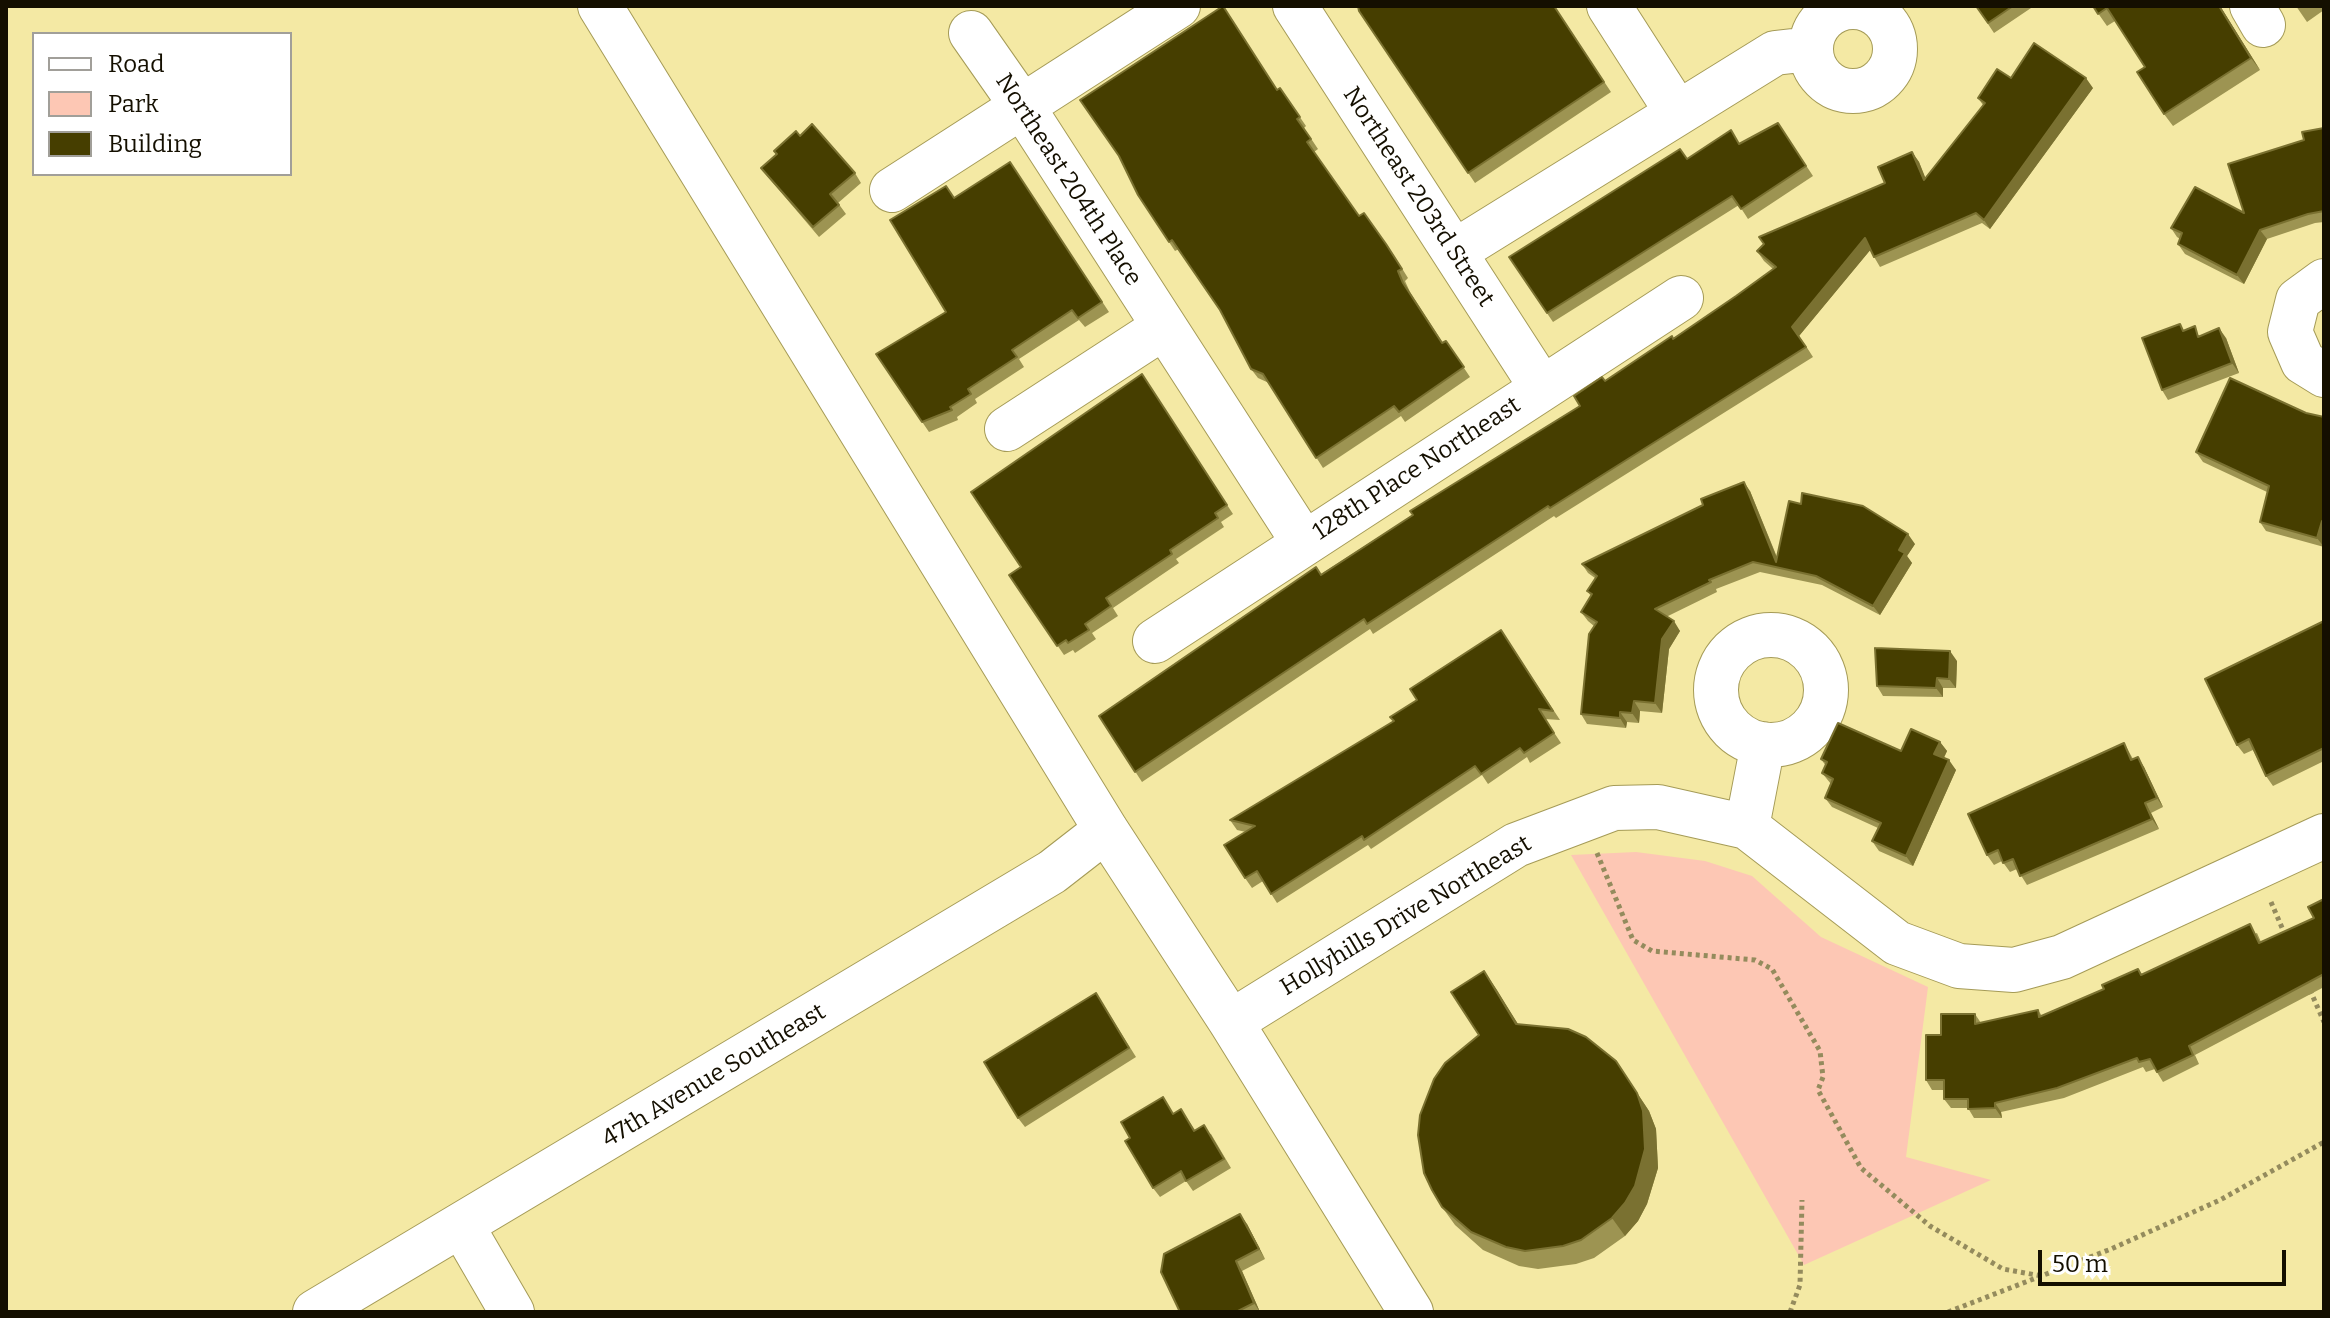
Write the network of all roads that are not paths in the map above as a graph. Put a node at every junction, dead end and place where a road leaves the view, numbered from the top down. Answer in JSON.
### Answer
{"nodes":[{"id":1,"x":600,"y":6,"type":"edge"},
{"id":2,"x":1178,"y":6,"type":"edge"},
{"id":3,"x":1295,"y":6,"type":"edge"},
{"id":4,"x":1609,"y":6,"type":"edge"},
{"id":5,"x":1856,"y":6,"type":"edge"},
{"id":6,"x":971,"y":33,"type":"dead end"},
{"id":7,"x":1810,"y":49,"type":"junction"},
{"id":8,"x":1022,"y":106,"type":"junction"},
{"id":9,"x":1677,"y":112,"type":"junction"},
{"id":10,"x":892,"y":190,"type":"dead end"},
{"id":11,"x":1454,"y":252,"type":"junction"},
{"id":12,"x":2324,"y":281,"type":"edge"},
{"id":13,"x":1681,"y":298,"type":"dead end"},
{"id":14,"x":1164,"y":327,"type":"junction"},
{"id":15,"x":2324,"y":375,"type":"edge"},
{"id":16,"x":1542,"y":388,"type":"junction"},
{"id":17,"x":1007,"y":429,"type":"dead end"},
{"id":18,"x":1304,"y":543,"type":"junction"},
{"id":19,"x":1155,"y":641,"type":"dead end"},
{"id":20,"x":1763,"y":744,"type":"dead end"},
{"id":21,"x":1747,"y":827,"type":"junction"},
{"id":22,"x":1106,"y":830,"type":"junction"},
{"id":23,"x":2324,"y":836,"type":"edge"},
{"id":24,"x":1231,"y":1022,"type":"junction"},
{"id":25,"x":462,"y":1226,"type":"junction"},
{"id":26,"x":315,"y":1312,"type":"edge"},
{"id":27,"x":512,"y":1312,"type":"edge"},
{"id":28,"x":1411,"y":1312,"type":"edge"}],
"edges":[{"from":1,"to":22,"type":"street"},
{"from":2,"to":8,"type":"street"},
{"from":3,"to":11,"type":"street","name":"Northeast 203rd Street"},
{"from":4,"to":9,"type":"street"},
{"from":5,"to":7,"type":"street"},
{"from":5,"to":7,"type":"street"},
{"from":6,"to":8,"type":"street","name":"Northeast 204th Place"},
{"from":7,"to":9,"type":"street"},
{"from":8,"to":10,"type":"street"},
{"from":8,"to":14,"type":"street","name":"Northeast 204th Place"},
{"from":9,"to":11,"type":"street"},
{"from":11,"to":16,"type":"street","name":"Northeast 203rd Street"},
{"from":12,"to":15,"type":"street"},
{"from":13,"to":16,"type":"street","name":"128th Place Northeast"},
{"from":14,"to":17,"type":"street"},
{"from":14,"to":18,"type":"street","name":"Northeast 204th Place"},
{"from":16,"to":18,"type":"street","name":"128th Place Northeast"},
{"from":18,"to":19,"type":"street","name":"128th Place Northeast"},
{"from":20,"to":21,"type":"street"},
{"from":21,"to":23,"type":"street","name":"Hollyhills Drive Northeast"},
{"from":21,"to":24,"type":"street","name":"Hollyhills Drive Northeast"},
{"from":22,"to":24,"type":"street"},
{"from":22,"to":25,"type":"street","name":"47th Avenue Southeast"},
{"from":24,"to":28,"type":"street"},
{"from":25,"to":26,"type":"street","name":"47th Avenue Southeast"},
{"from":25,"to":27,"type":"street"}]}
